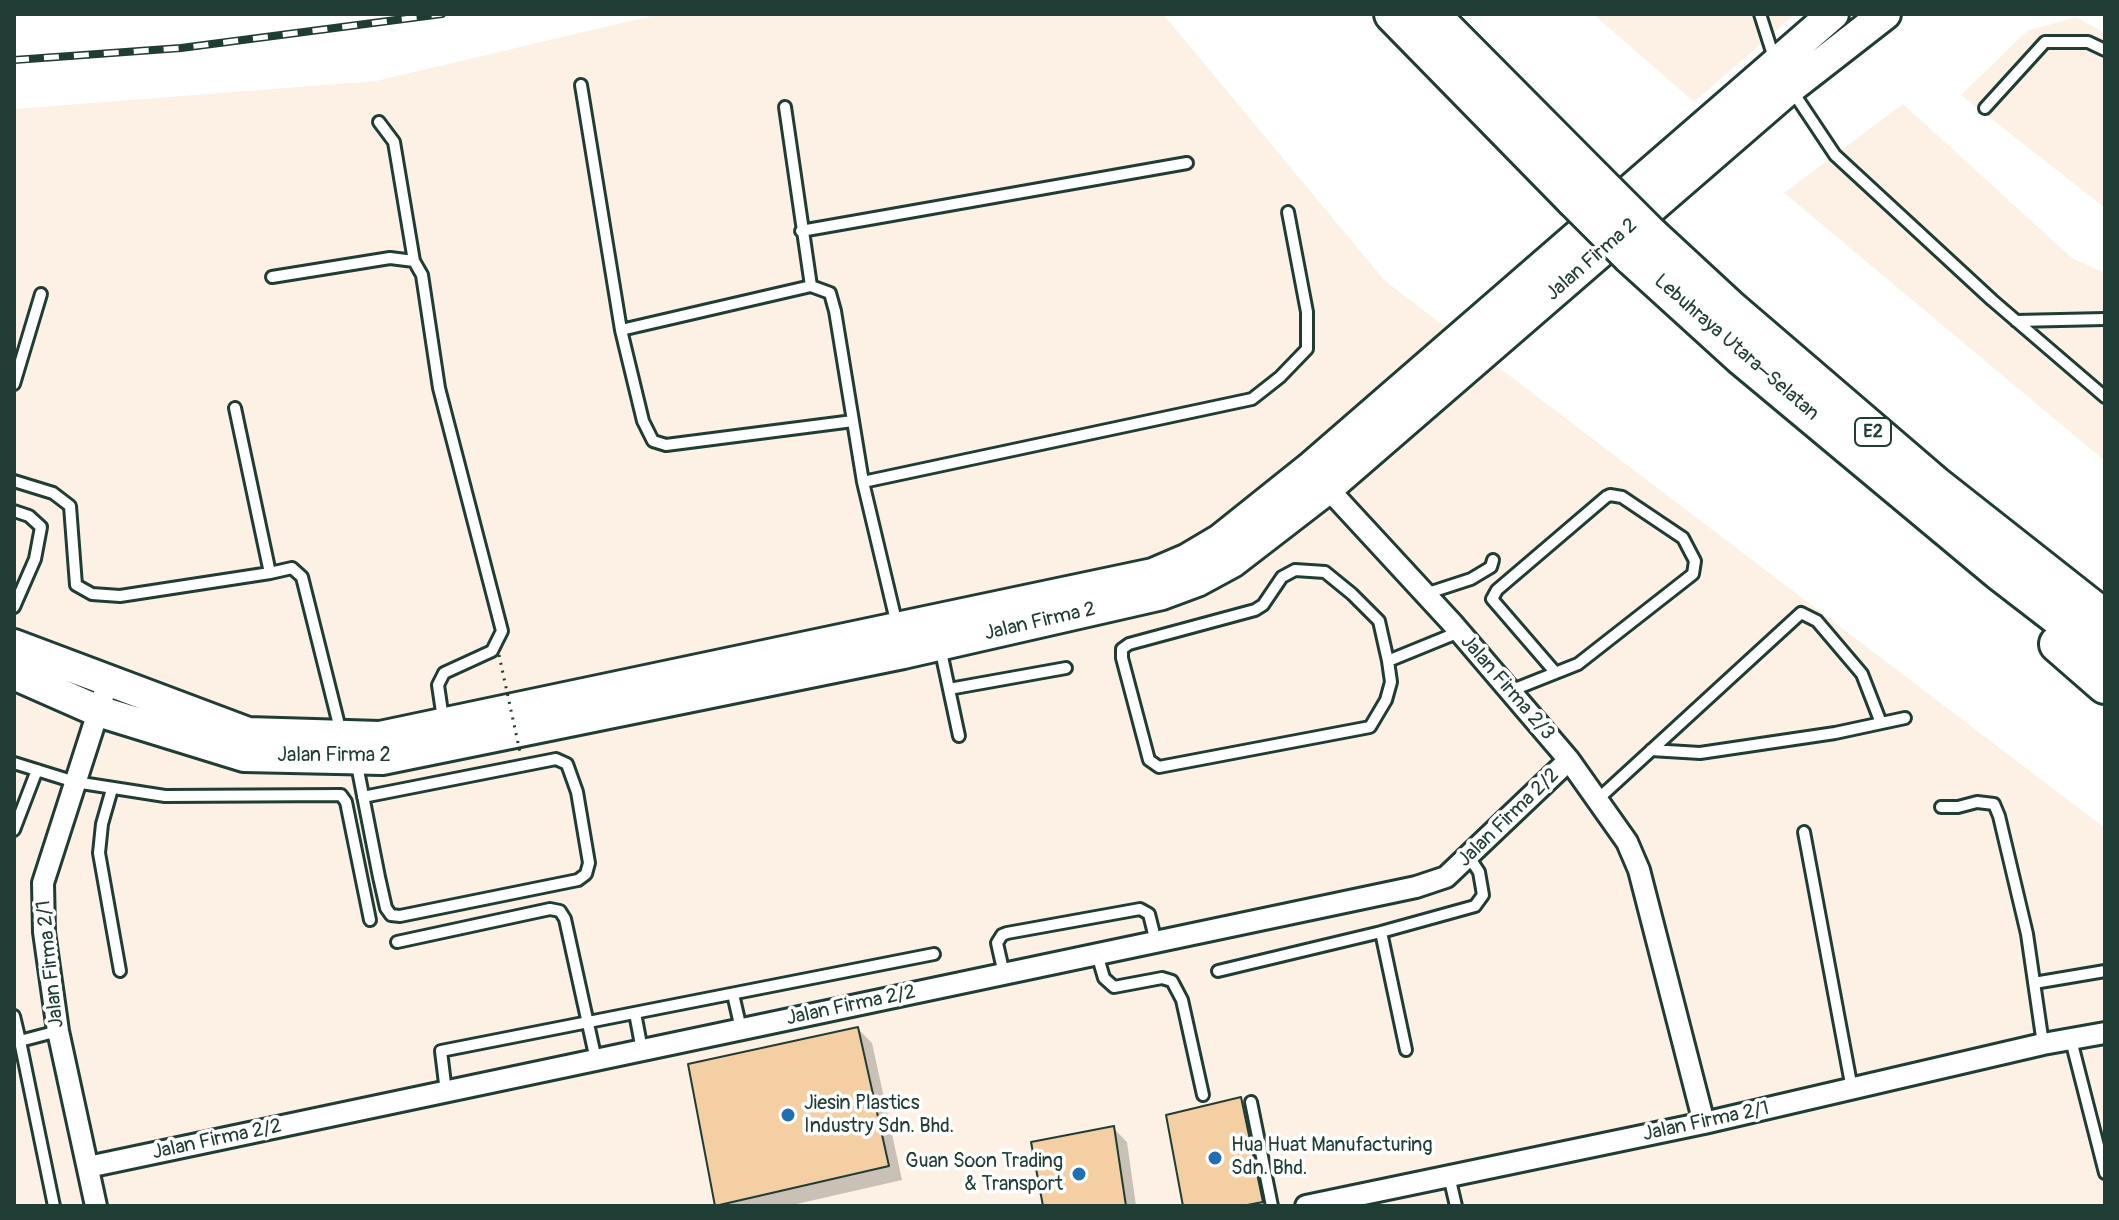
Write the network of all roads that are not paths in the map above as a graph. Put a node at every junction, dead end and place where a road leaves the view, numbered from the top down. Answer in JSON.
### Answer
{"nodes":[{"id":1,"x":1393,"y":14,"type":"edge"},
{"id":2,"x":1430,"y":14,"type":"edge"},
{"id":3,"x":1760,"y":14,"type":"edge"},
{"id":4,"x":1833,"y":14,"type":"edge"},
{"id":5,"x":1885,"y":14,"type":"edge"},
{"id":6,"x":2105,"y":50,"type":"edge"},
{"id":7,"x":1775,"y":62,"type":"junction"},
{"id":8,"x":581,"y":85,"type":"dead end"},
{"id":9,"x":1790,"y":88,"type":"junction"},
{"id":10,"x":785,"y":107,"type":"dead end"},
{"id":11,"x":1985,"y":108,"type":"dead end"},
{"id":12,"x":379,"y":122,"type":"dead end"},
{"id":13,"x":1187,"y":163,"type":"dead end"},
{"id":14,"x":1585,"y":190,"type":"junction"},
{"id":15,"x":1288,"y":212,"type":"dead end"},
{"id":16,"x":801,"y":231,"type":"junction"},
{"id":17,"x":1640,"y":246,"type":"junction"},
{"id":18,"x":414,"y":261,"type":"junction"},
{"id":19,"x":272,"y":277,"type":"dead end"},
{"id":20,"x":811,"y":286,"type":"junction"},
{"id":21,"x":41,"y":294,"type":"dead end"},
{"id":22,"x":2105,"y":319,"type":"edge"},
{"id":23,"x":2016,"y":321,"type":"junction"},
{"id":24,"x":621,"y":330,"type":"junction"},
{"id":25,"x":14,"y":384,"type":"edge"},
{"id":26,"x":2105,"y":397,"type":"edge"},
{"id":27,"x":235,"y":408,"type":"dead end"},
{"id":28,"x":853,"y":421,"type":"junction"},
{"id":29,"x":1856,"y":452,"type":"junction"},
{"id":30,"x":1319,"y":478,"type":"junction"},
{"id":31,"x":14,"y":481,"type":"edge"},
{"id":32,"x":863,"y":482,"type":"junction"},
{"id":33,"x":14,"y":511,"type":"edge"},
{"id":34,"x":1493,"y":560,"type":"dead end"},
{"id":35,"x":270,"y":573,"type":"junction"},
{"id":36,"x":1425,"y":594,"type":"junction"},
{"id":37,"x":15,"y":604,"type":"edge"},
{"id":38,"x":2105,"y":619,"type":"edge"},
{"id":39,"x":1459,"y":632,"type":"junction"},
{"id":40,"x":900,"y":641,"type":"junction"},
{"id":41,"x":14,"y":645,"type":"edge"},
{"id":42,"x":940,"y":645,"type":"junction"},
{"id":43,"x":2105,"y":653,"type":"edge"},
{"id":44,"x":1388,"y":661,"type":"junction"},
{"id":45,"x":1066,"y":668,"type":"dead end"},
{"id":46,"x":1555,"y":672,"type":"junction"},
{"id":47,"x":14,"y":674,"type":"edge"},
{"id":48,"x":108,"y":681,"type":"junction"},
{"id":49,"x":2105,"y":685,"type":"edge"},
{"id":50,"x":949,"y":689,"type":"junction"},
{"id":51,"x":1510,"y":691,"type":"junction"},
{"id":52,"x":98,"y":711,"type":"junction"},
{"id":53,"x":1905,"y":718,"type":"dead end"},
{"id":54,"x":444,"y":723,"type":"junction"},
{"id":55,"x":1881,"y":723,"type":"junction"},
{"id":56,"x":959,"y":736,"type":"dead end"},
{"id":57,"x":349,"y":747,"type":"junction"},
{"id":58,"x":1651,"y":750,"type":"junction"},
{"id":59,"x":1569,"y":760,"type":"junction"},
{"id":60,"x":14,"y":763,"type":"edge"},
{"id":61,"x":37,"y":770,"type":"junction"},
{"id":62,"x":75,"y":782,"type":"junction"},
{"id":63,"x":112,"y":789,"type":"junction"},
{"id":64,"x":363,"y":797,"type":"junction"},
{"id":65,"x":1597,"y":800,"type":"junction"},
{"id":66,"x":1941,"y":807,"type":"dead end"},
{"id":67,"x":14,"y":830,"type":"edge"},
{"id":68,"x":1804,"y":832,"type":"dead end"},
{"id":69,"x":1469,"y":857,"type":"junction"},
{"id":70,"x":370,"y":920,"type":"dead end"},
{"id":71,"x":1381,"y":932,"type":"junction"},
{"id":72,"x":397,"y":942,"type":"dead end"},
{"id":73,"x":1156,"y":942,"type":"junction"},
{"id":74,"x":934,"y":954,"type":"dead end"},
{"id":75,"x":1097,"y":954,"type":"junction"},
{"id":76,"x":120,"y":971,"type":"dead end"},
{"id":77,"x":1218,"y":971,"type":"dead end"},
{"id":78,"x":2105,"y":971,"type":"edge"},
{"id":79,"x":1004,"y":974,"type":"junction"},
{"id":80,"x":2034,"y":983,"type":"junction"},
{"id":81,"x":733,"y":994,"type":"junction"},
{"id":82,"x":635,"y":1013,"type":"junction"},
{"id":83,"x":14,"y":1016,"type":"edge"},
{"id":84,"x":588,"y":1022,"type":"junction"},
{"id":85,"x":741,"y":1029,"type":"junction"},
{"id":86,"x":58,"y":1031,"type":"junction"},
{"id":87,"x":2105,"y":1033,"type":"edge"},
{"id":88,"x":2071,"y":1040,"type":"junction"},
{"id":89,"x":20,"y":1041,"type":"junction"},
{"id":90,"x":2043,"y":1044,"type":"junction"},
{"id":91,"x":642,"y":1050,"type":"junction"},
{"id":92,"x":1406,"y":1050,"type":"dead end"},
{"id":93,"x":596,"y":1060,"type":"junction"},
{"id":94,"x":1852,"y":1089,"type":"junction"},
{"id":95,"x":446,"y":1092,"type":"junction"},
{"id":96,"x":1203,"y":1095,"type":"dead end"},
{"id":97,"x":1251,"y":1102,"type":"dead end"},
{"id":98,"x":1704,"y":1123,"type":"junction"},
{"id":99,"x":88,"y":1167,"type":"junction"},
{"id":100,"x":2105,"y":1173,"type":"edge"},
{"id":101,"x":1449,"y":1176,"type":"junction"},
{"id":102,"x":54,"y":1206,"type":"edge"},
{"id":103,"x":96,"y":1206,"type":"edge"},
{"id":104,"x":1272,"y":1206,"type":"edge"},
{"id":105,"x":1306,"y":1206,"type":"edge"},
{"id":106,"x":1456,"y":1206,"type":"edge"}],
"edges":[{"from":1,"to":14,"type":"highway","name":"Lebuhraya Utara–Selatan","number":"E2"},
{"from":2,"to":14,"type":"highway","name":"Lebuhraya Utara–Selatan","number":"E2"},
{"from":3,"to":7,"type":"lane"},
{"from":4,"to":7,"type":"main road","name":"Jalan Firma 2"},
{"from":5,"to":9,"type":"main road","name":"Jalan Firma 2"},
{"from":6,"to":11,"type":"lane"},
{"from":7,"to":30,"type":"main road","name":"Jalan Firma 2"},
{"from":8,"to":24,"type":"lane"},
{"from":9,"to":23,"type":"lane"},
{"from":9,"to":30,"type":"main road","name":"Jalan Firma 2"},
{"from":10,"to":16,"type":"lane"},
{"from":12,"to":18,"type":"lane"},
{"from":13,"to":16,"type":"lane"},
{"from":14,"to":17,"type":"highway","name":"Lebuhraya Utara–Selatan","number":"E2","bridge":true},
{"from":15,"to":32,"type":"lane"},
{"from":16,"to":20,"type":"lane"},
{"from":17,"to":29,"type":"highway","name":"Lebuhraya Utara–Selatan","number":"E2"},
{"from":17,"to":38,"type":"highway","name":"Lebuhraya Utara–Selatan","number":"E2"},
{"from":18,"to":19,"type":"lane"},
{"from":18,"to":54,"type":"lane"},
{"from":20,"to":24,"type":"lane"},
{"from":20,"to":28,"type":"lane"},
{"from":21,"to":25,"type":"lane"},
{"from":22,"to":23,"type":"lane"},
{"from":23,"to":26,"type":"lane"},
{"from":24,"to":28,"type":"lane"},
{"from":27,"to":35,"type":"lane"},
{"from":28,"to":32,"type":"lane"},
{"from":29,"to":43,"type":"highway","name":"Lebuhraya Utara–Selatan","number":"E2"},
{"from":29,"to":49,"type":"highway"},
{"from":30,"to":36,"type":"street","name":"Jalan Firma 2/3"},
{"from":30,"to":40,"type":"main road","name":"Jalan Firma 2"},
{"from":30,"to":42,"type":"main road","name":"Jalan Firma 2"},
{"from":31,"to":35,"type":"lane"},
{"from":32,"to":40,"type":"lane"},
{"from":33,"to":37,"type":"lane"},
{"from":34,"to":36,"type":"lane"},
{"from":35,"to":57,"type":"lane"},
{"from":36,"to":39,"type":"street","name":"Jalan Firma 2/3"},
{"from":39,"to":44,"type":"lane"},
{"from":39,"to":51,"type":"street","name":"Jalan Firma 2/3"},
{"from":40,"to":42,"type":"main road","name":"Jalan Firma 2"},
{"from":40,"to":54,"type":"main road","name":"Jalan Firma 2"},
{"from":40,"to":57,"type":"main road","name":"Jalan Firma 2"},
{"from":41,"to":48,"type":"main road","name":"Jalan Firma 2"},
{"from":42,"to":50,"type":"lane"},
{"from":44,"to":44,"type":"lane"},
{"from":45,"to":50,"type":"lane"},
{"from":46,"to":46,"type":"lane"},
{"from":46,"to":51,"type":"lane"},
{"from":47,"to":52,"type":"main road","name":"Jalan Firma 2"},
{"from":48,"to":52,"type":"street","name":"Jalan Firma 2/1"},
{"from":48,"to":57,"type":"main road","name":"Jalan Firma 2"},
{"from":50,"to":56,"type":"lane"},
{"from":51,"to":59,"type":"street","name":"Jalan Firma 2/3"},
{"from":52,"to":57,"type":"main road","name":"Jalan Firma 2"},
{"from":52,"to":62,"type":"street","name":"Jalan Firma 2/1"},
{"from":53,"to":55,"type":"lane"},
{"from":54,"to":57,"type":"main road","name":"Jalan Firma 2"},
{"from":55,"to":58,"type":"lane"},
{"from":55,"to":58,"type":"lane"},
{"from":57,"to":64,"type":"lane"},
{"from":58,"to":65,"type":"lane"},
{"from":59,"to":65,"type":"street","name":"Jalan Firma 2/3"},
{"from":59,"to":69,"type":"street","name":"Jalan Firma 2/2"},
{"from":60,"to":61,"type":"lane"},
{"from":61,"to":62,"type":"lane"},
{"from":61,"to":67,"type":"lane"},
{"from":62,"to":63,"type":"lane"},
{"from":62,"to":86,"type":"street","name":"Jalan Firma 2/1"},
{"from":63,"to":70,"type":"lane"},
{"from":63,"to":76,"type":"lane"},
{"from":64,"to":64,"type":"lane"},
{"from":65,"to":98,"type":"street","name":"Jalan Firma 2/3"},
{"from":66,"to":80,"type":"lane"},
{"from":68,"to":94,"type":"lane"},
{"from":69,"to":71,"type":"lane"},
{"from":69,"to":73,"type":"street","name":"Jalan Firma 2/2"},
{"from":71,"to":77,"type":"lane"},
{"from":71,"to":92,"type":"lane"},
{"from":72,"to":84,"type":"lane"},
{"from":73,"to":75,"type":"street","name":"Jalan Firma 2/2"},
{"from":73,"to":79,"type":"lane"},
{"from":74,"to":81,"type":"lane"},
{"from":75,"to":79,"type":"street","name":"Jalan Firma 2/2"},
{"from":75,"to":96,"type":"lane"},
{"from":78,"to":80,"type":"lane"},
{"from":79,"to":85,"type":"street","name":"Jalan Firma 2/2"},
{"from":80,"to":90,"type":"lane"},
{"from":81,"to":82,"type":"lane"},
{"from":81,"to":85,"type":"lane"},
{"from":82,"to":84,"type":"lane"},
{"from":82,"to":91,"type":"lane"},
{"from":83,"to":89,"type":"lane"},
{"from":84,"to":93,"type":"lane"},
{"from":84,"to":95,"type":"lane"},
{"from":85,"to":91,"type":"street","name":"Jalan Firma 2/2"},
{"from":86,"to":89,"type":"lane"},
{"from":86,"to":99,"type":"street","name":"Jalan Firma 2/1"},
{"from":87,"to":88,"type":"street","name":"Jalan Firma 2/1"},
{"from":88,"to":90,"type":"street","name":"Jalan Firma 2/1"},
{"from":88,"to":100,"type":"lane"},
{"from":89,"to":102,"type":"lane"},
{"from":90,"to":94,"type":"street","name":"Jalan Firma 2/1"},
{"from":91,"to":93,"type":"street","name":"Jalan Firma 2/2"},
{"from":93,"to":95,"type":"street","name":"Jalan Firma 2/2"},
{"from":94,"to":98,"type":"street","name":"Jalan Firma 2/1"},
{"from":95,"to":99,"type":"street","name":"Jalan Firma 2/2"},
{"from":97,"to":104,"type":"lane"},
{"from":98,"to":101,"type":"street","name":"Jalan Firma 2/1"},
{"from":99,"to":103,"type":"street","name":"Jalan Firma 2/1"},
{"from":101,"to":105,"type":"street","name":"Jalan Firma 2/1"},
{"from":101,"to":106,"type":"lane"}]}
